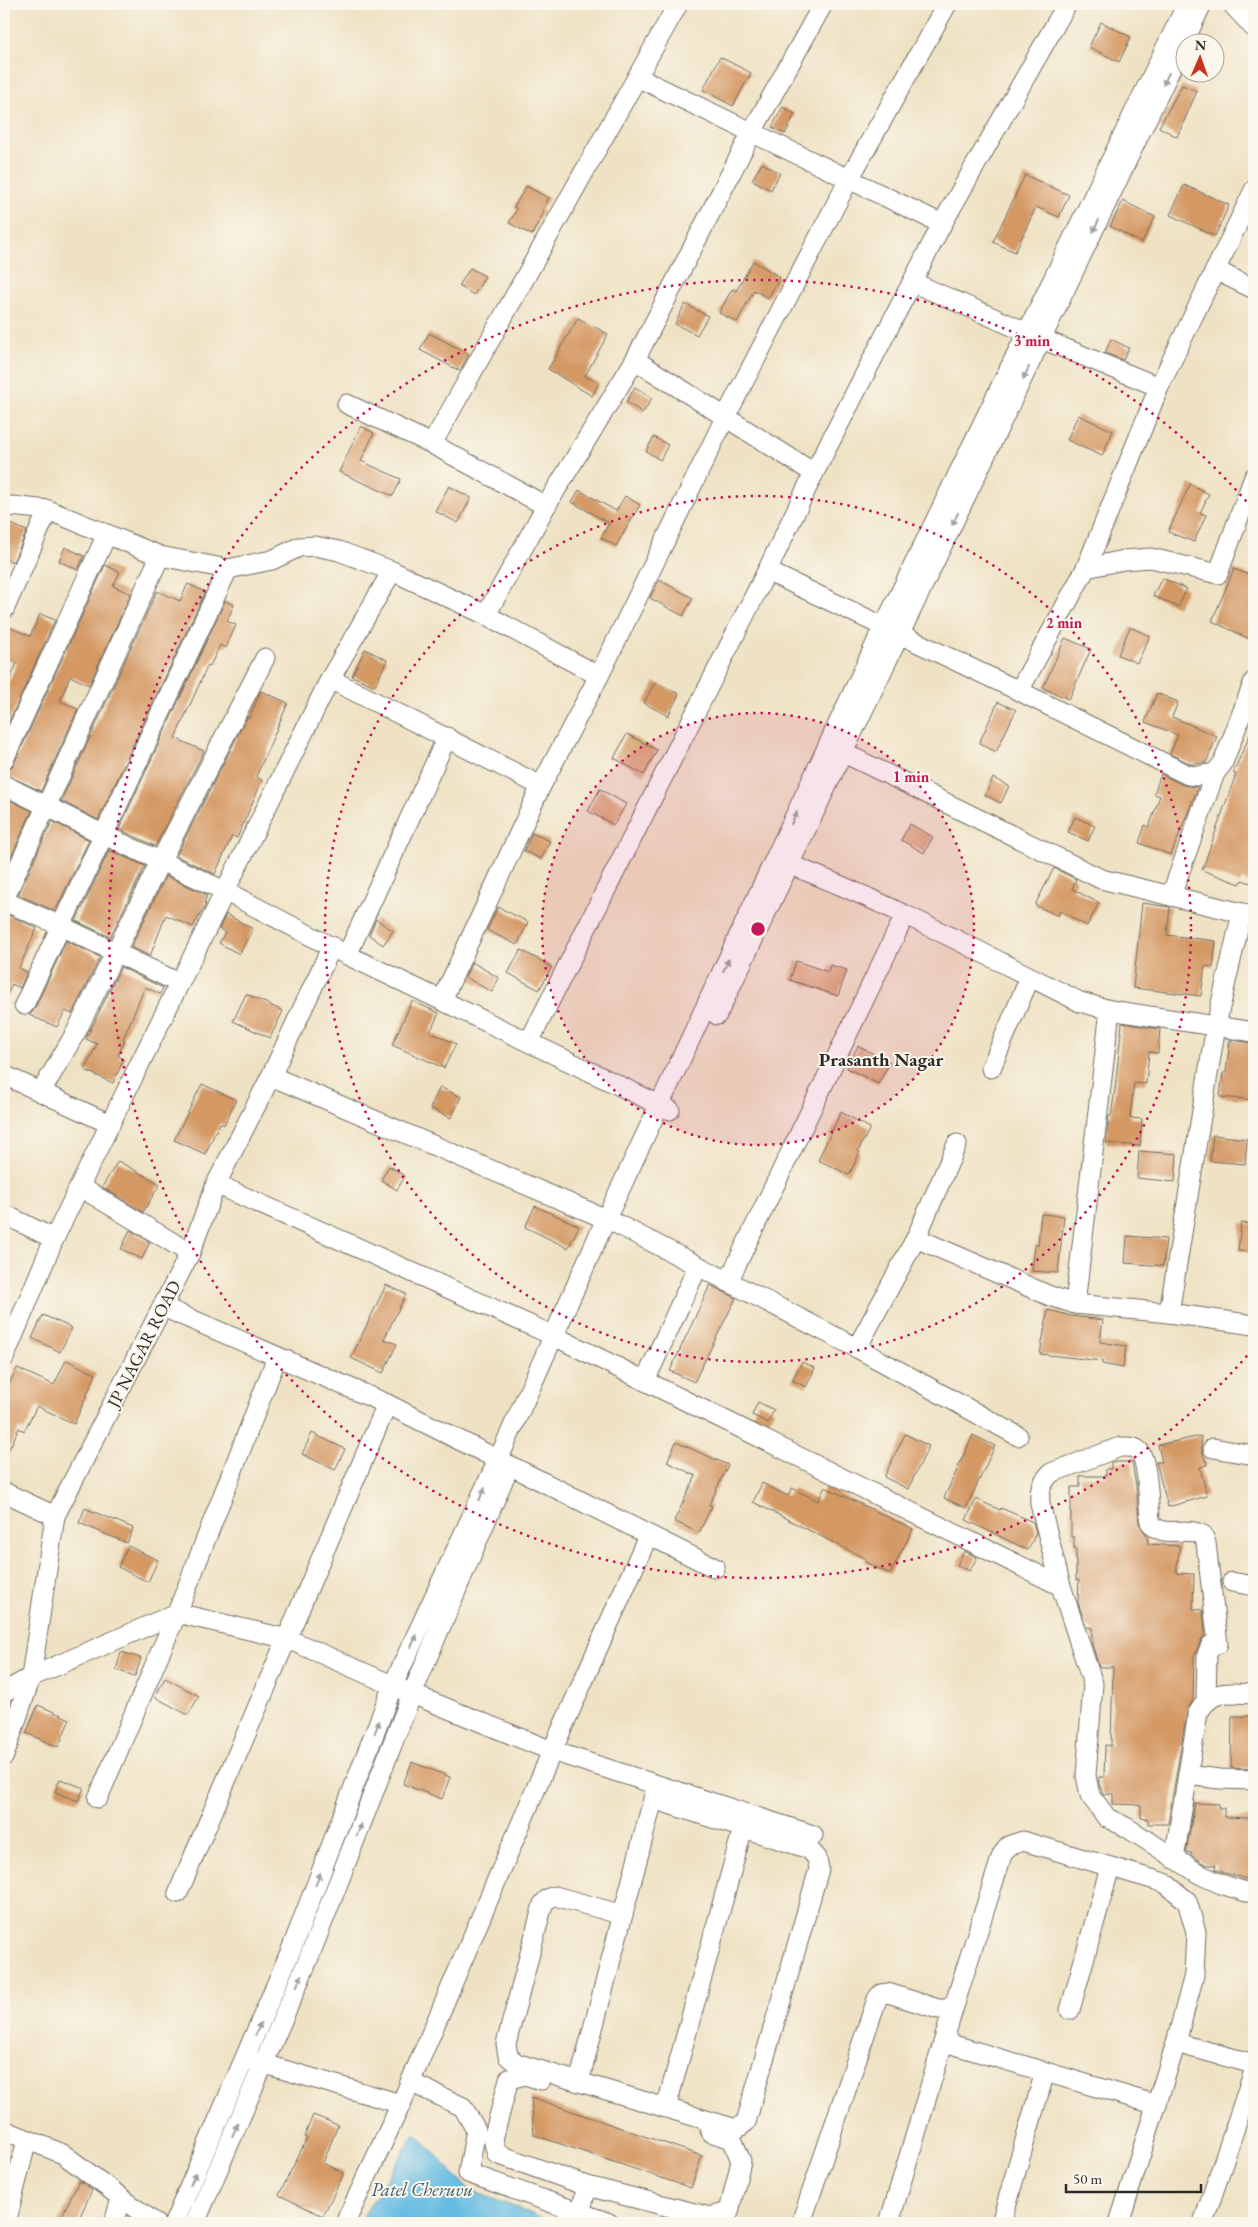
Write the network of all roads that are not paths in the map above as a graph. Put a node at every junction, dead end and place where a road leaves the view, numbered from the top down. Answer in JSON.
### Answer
{"nodes":[{"id":1,"x":678,"y":4,"type":"edge"},
{"id":2,"x":823,"y":4,"type":"edge"},
{"id":3,"x":947,"y":4,"type":"edge"},
{"id":4,"x":1068,"y":4,"type":"edge"},
{"id":5,"x":1187,"y":4,"type":"edge"},
{"id":6,"x":1202,"y":4,"type":"edge"},
{"id":7,"x":1232,"y":4,"type":"edge"},
{"id":8,"x":1254,"y":28,"type":"edge"},
{"id":9,"x":637,"y":77,"type":"junction"},
{"id":10,"x":752,"y":132,"type":"junction"},
{"id":11,"x":849,"y":179,"type":"junction"},
{"id":12,"x":1254,"y":190,"type":"edge"},
{"id":13,"x":942,"y":224,"type":"junction"},
{"id":14,"x":1215,"y":270,"type":"junction"},
{"id":15,"x":914,"y":283,"type":"junction"},
{"id":16,"x":1254,"y":289,"type":"edge"},
{"id":17,"x":1035,"y":336,"type":"junction"},
{"id":18,"x":635,"y":360,"type":"junction"},
{"id":19,"x":1159,"y":386,"type":"junction"},
{"id":20,"x":347,"y":404,"type":"dead end"},
{"id":21,"x":725,"y":418,"type":"junction"},
{"id":22,"x":432,"y":444,"type":"junction"},
{"id":23,"x":814,"y":473,"type":"junction"},
{"id":24,"x":1254,"y":477,"type":"edge"},
{"id":25,"x":546,"y":506,"type":"junction"},
{"id":26,"x":4,"y":509,"type":"edge"},
{"id":27,"x":48,"y":510,"type":"junction"},
{"id":28,"x":107,"y":534,"type":"junction"},
{"id":29,"x":160,"y":556,"type":"junction"},
{"id":30,"x":1086,"y":568,"type":"junction"},
{"id":31,"x":228,"y":569,"type":"junction"},
{"id":32,"x":392,"y":571,"type":"junction"},
{"id":33,"x":767,"y":571,"type":"junction"},
{"id":34,"x":4,"y":610,"type":"edge"},
{"id":35,"x":486,"y":615,"type":"junction"},
{"id":36,"x":892,"y":632,"type":"junction"},
{"id":37,"x":265,"y":658,"type":"dead end"},
{"id":38,"x":599,"y":676,"type":"junction"},
{"id":39,"x":330,"y":679,"type":"junction"},
{"id":40,"x":1254,"y":681,"type":"edge"},
{"id":41,"x":1019,"y":691,"type":"junction"},
{"id":42,"x":447,"y":737,"type":"junction"},
{"id":43,"x":842,"y":752,"type":"junction"},
{"id":44,"x":4,"y":759,"type":"edge"},
{"id":45,"x":1215,"y":773,"type":"junction"},
{"id":46,"x":4,"y":785,"type":"edge"},
{"id":47,"x":541,"y":786,"type":"junction"},
{"id":48,"x":46,"y":805,"type":"junction"},
{"id":49,"x":104,"y":835,"type":"junction"},
{"id":50,"x":160,"y":862,"type":"junction"},
{"id":51,"x":788,"y":864,"type":"junction"},
{"id":52,"x":226,"y":891,"type":"junction"},
{"id":53,"x":1171,"y":896,"type":"junction"},
{"id":54,"x":4,"y":900,"type":"edge"},
{"id":55,"x":1248,"y":914,"type":"edge"},
{"id":56,"x":905,"y":915,"type":"junction"},
{"id":57,"x":61,"y":926,"type":"junction"},
{"id":58,"x":340,"y":951,"type":"junction"},
{"id":59,"x":116,"y":953,"type":"junction"},
{"id":60,"x":1030,"y":977,"type":"junction"},
{"id":61,"x":179,"y":983,"type":"junction"},
{"id":62,"x":442,"y":1000,"type":"junction"},
{"id":63,"x":24,"y":1005,"type":"dead end"},
{"id":64,"x":1110,"y":1010,"type":"junction"},
{"id":65,"x":1216,"y":1025,"type":"junction"},
{"id":66,"x":1254,"y":1032,"type":"edge"},
{"id":67,"x":529,"y":1042,"type":"junction"},
{"id":68,"x":990,"y":1068,"type":"dead end"},
{"id":69,"x":4,"y":1075,"type":"edge"},
{"id":70,"x":271,"y":1076,"type":"junction"},
{"id":71,"x":42,"y":1092,"type":"junction"},
{"id":72,"x":666,"y":1107,"type":"junction"},
{"id":73,"x":110,"y":1124,"type":"junction"},
{"id":74,"x":957,"y":1144,"type":"dead end"},
{"id":75,"x":216,"y":1184,"type":"junction"},
{"id":76,"x":80,"y":1187,"type":"junction"},
{"id":77,"x":4,"y":1214,"type":"edge"},
{"id":78,"x":612,"y":1222,"type":"junction"},
{"id":79,"x":54,"y":1238,"type":"junction"},
{"id":80,"x":916,"y":1238,"type":"junction"},
{"id":81,"x":190,"y":1253,"type":"junction"},
{"id":82,"x":698,"y":1266,"type":"junction"},
{"id":83,"x":728,"y":1282,"type":"junction"},
{"id":84,"x":1075,"y":1304,"type":"junction"},
{"id":85,"x":163,"y":1307,"type":"junction"},
{"id":86,"x":1169,"y":1313,"type":"junction"},
{"id":87,"x":1254,"y":1324,"type":"edge"},
{"id":88,"x":559,"y":1339,"type":"junction"},
{"id":89,"x":857,"y":1348,"type":"junction"},
{"id":90,"x":277,"y":1356,"type":"junction"},
{"id":91,"x":4,"y":1358,"type":"edge"},
{"id":92,"x":645,"y":1381,"type":"junction"},
{"id":93,"x":387,"y":1404,"type":"junction"},
{"id":94,"x":1018,"y":1436,"type":"dead end"},
{"id":95,"x":1214,"y":1448,"type":"dead end"},
{"id":96,"x":1254,"y":1455,"type":"edge"},
{"id":97,"x":504,"y":1463,"type":"junction"},
{"id":98,"x":4,"y":1492,"type":"edge"},
{"id":99,"x":55,"y":1516,"type":"junction"},
{"id":100,"x":648,"y":1536,"type":"junction"},
{"id":101,"x":715,"y":1568,"type":"dead end"},
{"id":102,"x":1232,"y":1582,"type":"dead end"},
{"id":103,"x":1061,"y":1586,"type":"junction"},
{"id":104,"x":1254,"y":1586,"type":"edge"},
{"id":105,"x":177,"y":1613,"type":"junction"},
{"id":106,"x":288,"y":1639,"type":"junction"},
{"id":107,"x":31,"y":1677,"type":"junction"},
{"id":108,"x":393,"y":1686,"type":"junction"},
{"id":109,"x":4,"y":1692,"type":"edge"},
{"id":110,"x":412,"y":1694,"type":"junction"},
{"id":111,"x":1254,"y":1694,"type":"edge"},
{"id":112,"x":1206,"y":1700,"type":"junction"},
{"id":113,"x":552,"y":1751,"type":"junction"},
{"id":114,"x":4,"y":1756,"type":"edge"},
{"id":115,"x":1188,"y":1775,"type":"junction"},
{"id":116,"x":1254,"y":1780,"type":"edge"},
{"id":117,"x":654,"y":1792,"type":"junction"},
{"id":118,"x":98,"y":1798,"type":"dead end"},
{"id":119,"x":743,"y":1828,"type":"junction"},
{"id":120,"x":813,"y":1835,"type":"dead end"},
{"id":121,"x":1174,"y":1859,"type":"junction"},
{"id":122,"x":1110,"y":1867,"type":"junction"},
{"id":123,"x":1254,"y":1892,"type":"edge"},
{"id":124,"x":178,"y":1893,"type":"dead end"},
{"id":125,"x":623,"y":1914,"type":"junction"},
{"id":126,"x":955,"y":2003,"type":"junction"},
{"id":127,"x":1070,"y":2010,"type":"dead end"},
{"id":128,"x":944,"y":2042,"type":"junction"},
{"id":129,"x":1176,"y":2042,"type":"junction"},
{"id":130,"x":246,"y":2058,"type":"junction"},
{"id":131,"x":264,"y":2064,"type":"junction"},
{"id":132,"x":1254,"y":2064,"type":"edge"},
{"id":133,"x":1254,"y":2071,"type":"edge"},
{"id":134,"x":1045,"y":2072,"type":"junction"},
{"id":135,"x":410,"y":2082,"type":"junction"},
{"id":136,"x":579,"y":2082,"type":"junction"},
{"id":137,"x":401,"y":2104,"type":"junction"},
{"id":138,"x":1157,"y":2105,"type":"junction"},
{"id":139,"x":666,"y":2108,"type":"junction"},
{"id":140,"x":4,"y":2130,"type":"edge"},
{"id":141,"x":27,"y":2140,"type":"junction"},
{"id":142,"x":587,"y":2186,"type":"junction"},
{"id":143,"x":121,"y":2198,"type":"junction"},
{"id":144,"x":580,"y":2214,"type":"junction"},
{"id":145,"x":703,"y":2220,"type":"edge"},
{"id":146,"x":6,"y":2223,"type":"edge"},
{"id":147,"x":114,"y":2223,"type":"edge"},
{"id":148,"x":155,"y":2223,"type":"edge"},
{"id":149,"x":174,"y":2223,"type":"edge"},
{"id":150,"x":195,"y":2223,"type":"edge"},
{"id":151,"x":345,"y":2223,"type":"edge"},
{"id":152,"x":609,"y":2223,"type":"edge"},
{"id":153,"x":801,"y":2223,"type":"edge"},
{"id":154,"x":889,"y":2223,"type":"edge"},
{"id":155,"x":1001,"y":2223,"type":"edge"},
{"id":156,"x":1119,"y":2223,"type":"edge"},
{"id":157,"x":1203,"y":2223,"type":"edge"}],
"edges":[{"from":1,"to":9,"type":"street"},
{"from":2,"to":10,"type":"street"},
{"from":3,"to":11,"type":"street"},
{"from":4,"to":13,"type":"street"},
{"from":5,"to":17,"type":"street"},
{"from":6,"to":17,"type":"street","one_way":true},
{"from":7,"to":8,"type":"street"},
{"from":9,"to":10,"type":"street"},
{"from":9,"to":22,"type":"street"},
{"from":10,"to":11,"type":"street"},
{"from":10,"to":18,"type":"street"},
{"from":11,"to":13,"type":"street"},
{"from":11,"to":21,"type":"street"},
{"from":12,"to":14,"type":"street"},
{"from":13,"to":15,"type":"street"},
{"from":14,"to":16,"type":"street"},
{"from":14,"to":19,"type":"street"},
{"from":15,"to":17,"type":"street"},
{"from":15,"to":23,"type":"street"},
{"from":17,"to":19,"type":"street"},
{"from":17,"to":36,"type":"street"},
{"from":18,"to":21,"type":"street"},
{"from":18,"to":25,"type":"street"},
{"from":19,"to":30,"type":"street"},
{"from":20,"to":22,"type":"street"},
{"from":21,"to":23,"type":"street"},
{"from":21,"to":38,"type":"street"},
{"from":22,"to":25,"type":"street"},
{"from":23,"to":33,"type":"street"},
{"from":24,"to":30,"type":"street"},
{"from":25,"to":35,"type":"street"},
{"from":26,"to":27,"type":"street"},
{"from":27,"to":28,"type":"street"},
{"from":27,"to":34,"type":"street"},
{"from":28,"to":29,"type":"street"},
{"from":28,"to":44,"type":"street"},
{"from":29,"to":31,"type":"street"},
{"from":29,"to":48,"type":"street"},
{"from":30,"to":41,"type":"street"},
{"from":31,"to":32,"type":"street"},
{"from":31,"to":49,"type":"street"},
{"from":32,"to":35,"type":"street"},
{"from":32,"to":39,"type":"street"},
{"from":33,"to":36,"type":"street"},
{"from":33,"to":67,"type":"street"},
{"from":35,"to":38,"type":"street"},
{"from":36,"to":41,"type":"street"},
{"from":36,"to":43,"type":"street"},
{"from":72,"to":36,"type":"street","one_way":true},
{"from":37,"to":50,"type":"street"},
{"from":38,"to":47,"type":"street"},
{"from":39,"to":42,"type":"street"},
{"from":39,"to":52,"type":"street"},
{"from":40,"to":45,"type":"street"},
{"from":41,"to":45,"type":"street"},
{"from":42,"to":47,"type":"street"},
{"from":42,"to":58,"type":"street","name":"JP NAGAR ROAD"},
{"from":43,"to":51,"type":"street"},
{"from":43,"to":53,"type":"street"},
{"from":45,"to":53,"type":"street"},
{"from":46,"to":48,"type":"street"},
{"from":47,"to":62,"type":"street"},
{"from":48,"to":49,"type":"street"},
{"from":48,"to":54,"type":"street"},
{"from":49,"to":50,"type":"street"},
{"from":49,"to":57,"type":"street"},
{"from":50,"to":52,"type":"street"},
{"from":50,"to":59,"type":"street"},
{"from":51,"to":56,"type":"street"},
{"from":51,"to":72,"type":"street"},
{"from":52,"to":58,"type":"street"},
{"from":52,"to":61,"type":"street"},
{"from":53,"to":55,"type":"street"},
{"from":54,"to":57,"type":"street"},
{"from":55,"to":65,"type":"street"},
{"from":56,"to":60,"type":"street"},
{"from":56,"to":83,"type":"street"},
{"from":57,"to":59,"type":"street"},
{"from":57,"to":63,"type":"street"},
{"from":58,"to":62,"type":"street"},
{"from":58,"to":70,"type":"street","name":"JP NAGAR ROAD"},
{"from":59,"to":61,"type":"street"},
{"from":59,"to":71,"type":"street"},
{"from":60,"to":64,"type":"street"},
{"from":60,"to":68,"type":"street"},
{"from":61,"to":73,"type":"street"},
{"from":62,"to":67,"type":"street"},
{"from":64,"to":65,"type":"street"},
{"from":64,"to":84,"type":"street"},
{"from":65,"to":66,"type":"street"},
{"from":65,"to":86,"type":"street"},
{"from":67,"to":72,"type":"street"},
{"from":69,"to":71,"type":"street"},
{"from":70,"to":75,"type":"street","name":"JP NAGAR ROAD"},
{"from":70,"to":78,"type":"street"},
{"from":71,"to":73,"type":"street"},
{"from":72,"to":78,"type":"street"},
{"from":73,"to":76,"type":"street"},
{"from":74,"to":80,"type":"street"},
{"from":75,"to":81,"type":"street","name":"JP NAGAR ROAD"},
{"from":75,"to":88,"type":"street"},
{"from":76,"to":79,"type":"street"},
{"from":76,"to":81,"type":"street"},
{"from":77,"to":79,"type":"street"},
{"from":78,"to":82,"type":"street"},
{"from":78,"to":88,"type":"street"},
{"from":79,"to":91,"type":"street"},
{"from":80,"to":84,"type":"street"},
{"from":80,"to":89,"type":"street"},
{"from":81,"to":85,"type":"street","name":"JP NAGAR ROAD"},
{"from":82,"to":83,"type":"street"},
{"from":82,"to":92,"type":"street"},
{"from":83,"to":89,"type":"street"},
{"from":84,"to":86,"type":"street"},
{"from":85,"to":90,"type":"street"},
{"from":85,"to":99,"type":"street","name":"JP NAGAR ROAD"},
{"from":86,"to":87,"type":"street"},
{"from":88,"to":92,"type":"street"},
{"from":88,"to":97,"type":"street"},
{"from":89,"to":94,"type":"street"},
{"from":90,"to":93,"type":"street"},
{"from":90,"to":105,"type":"street"},
{"from":92,"to":103,"type":"street"},
{"from":93,"to":97,"type":"street"},
{"from":93,"to":106,"type":"street"},
{"from":95,"to":96,"type":"street"},
{"from":97,"to":100,"type":"street"},
{"from":108,"to":97,"type":"street","one_way":true},
{"from":97,"to":110,"type":"street"},
{"from":98,"to":99,"type":"street"},
{"from":99,"to":107,"type":"street","name":"JP NAGAR ROAD"},
{"from":100,"to":101,"type":"street"},
{"from":100,"to":113,"type":"street"},
{"from":102,"to":104,"type":"street"},
{"from":103,"to":112,"type":"street"},
{"from":103,"to":121,"type":"street"},
{"from":105,"to":106,"type":"street"},
{"from":105,"to":107,"type":"street"},
{"from":105,"to":118,"type":"street"},
{"from":106,"to":108,"type":"street"},
{"from":106,"to":124,"type":"street"},
{"from":107,"to":109,"type":"street"},
{"from":107,"to":114,"type":"street","name":"JP NAGAR ROAD"},
{"from":108,"to":110,"type":"street"},
{"from":130,"to":108,"type":"street","one_way":true},
{"from":110,"to":113,"type":"street"},
{"from":131,"to":110,"type":"street","one_way":true},
{"from":111,"to":112,"type":"street"},
{"from":112,"to":115,"type":"street"},
{"from":113,"to":117,"type":"street"},
{"from":113,"to":135,"type":"street"},
{"from":115,"to":116,"type":"street"},
{"from":115,"to":121,"type":"street"},
{"from":117,"to":119,"type":"street"},
{"from":117,"to":120,"type":"street"},
{"from":117,"to":125,"type":"street"},
{"from":119,"to":139,"type":"street"},
{"from":119,"to":139,"type":"street"},
{"from":121,"to":123,"type":"street"},
{"from":122,"to":126,"type":"street"},
{"from":122,"to":127,"type":"street"},
{"from":122,"to":129,"type":"street"},
{"from":125,"to":136,"type":"street"},
{"from":125,"to":136,"type":"street"},
{"from":126,"to":128,"type":"street"},
{"from":126,"to":153,"type":"street"},
{"from":128,"to":134,"type":"street"},
{"from":128,"to":154,"type":"street"},
{"from":129,"to":132,"type":"street"},
{"from":129,"to":138,"type":"street"},
{"from":130,"to":131,"type":"street"},
{"from":149,"to":130,"type":"street","one_way":true},
{"from":131,"to":137,"type":"street"},
{"from":150,"to":131,"type":"street","one_way":true},
{"from":133,"to":157,"type":"street"},
{"from":134,"to":138,"type":"street"},
{"from":134,"to":155,"type":"street"},
{"from":135,"to":137,"type":"street"},
{"from":135,"to":144,"type":"street"},
{"from":136,"to":139,"type":"street"},
{"from":137,"to":151,"type":"street"},
{"from":138,"to":156,"type":"street"},
{"from":140,"to":141,"type":"street"},
{"from":141,"to":143,"type":"street"},
{"from":141,"to":146,"type":"street"},
{"from":142,"to":144,"type":"street"},
{"from":142,"to":145,"type":"street"},
{"from":142,"to":145,"type":"street"},
{"from":143,"to":147,"type":"street"},
{"from":143,"to":148,"type":"street"},
{"from":144,"to":152,"type":"street"}]}
